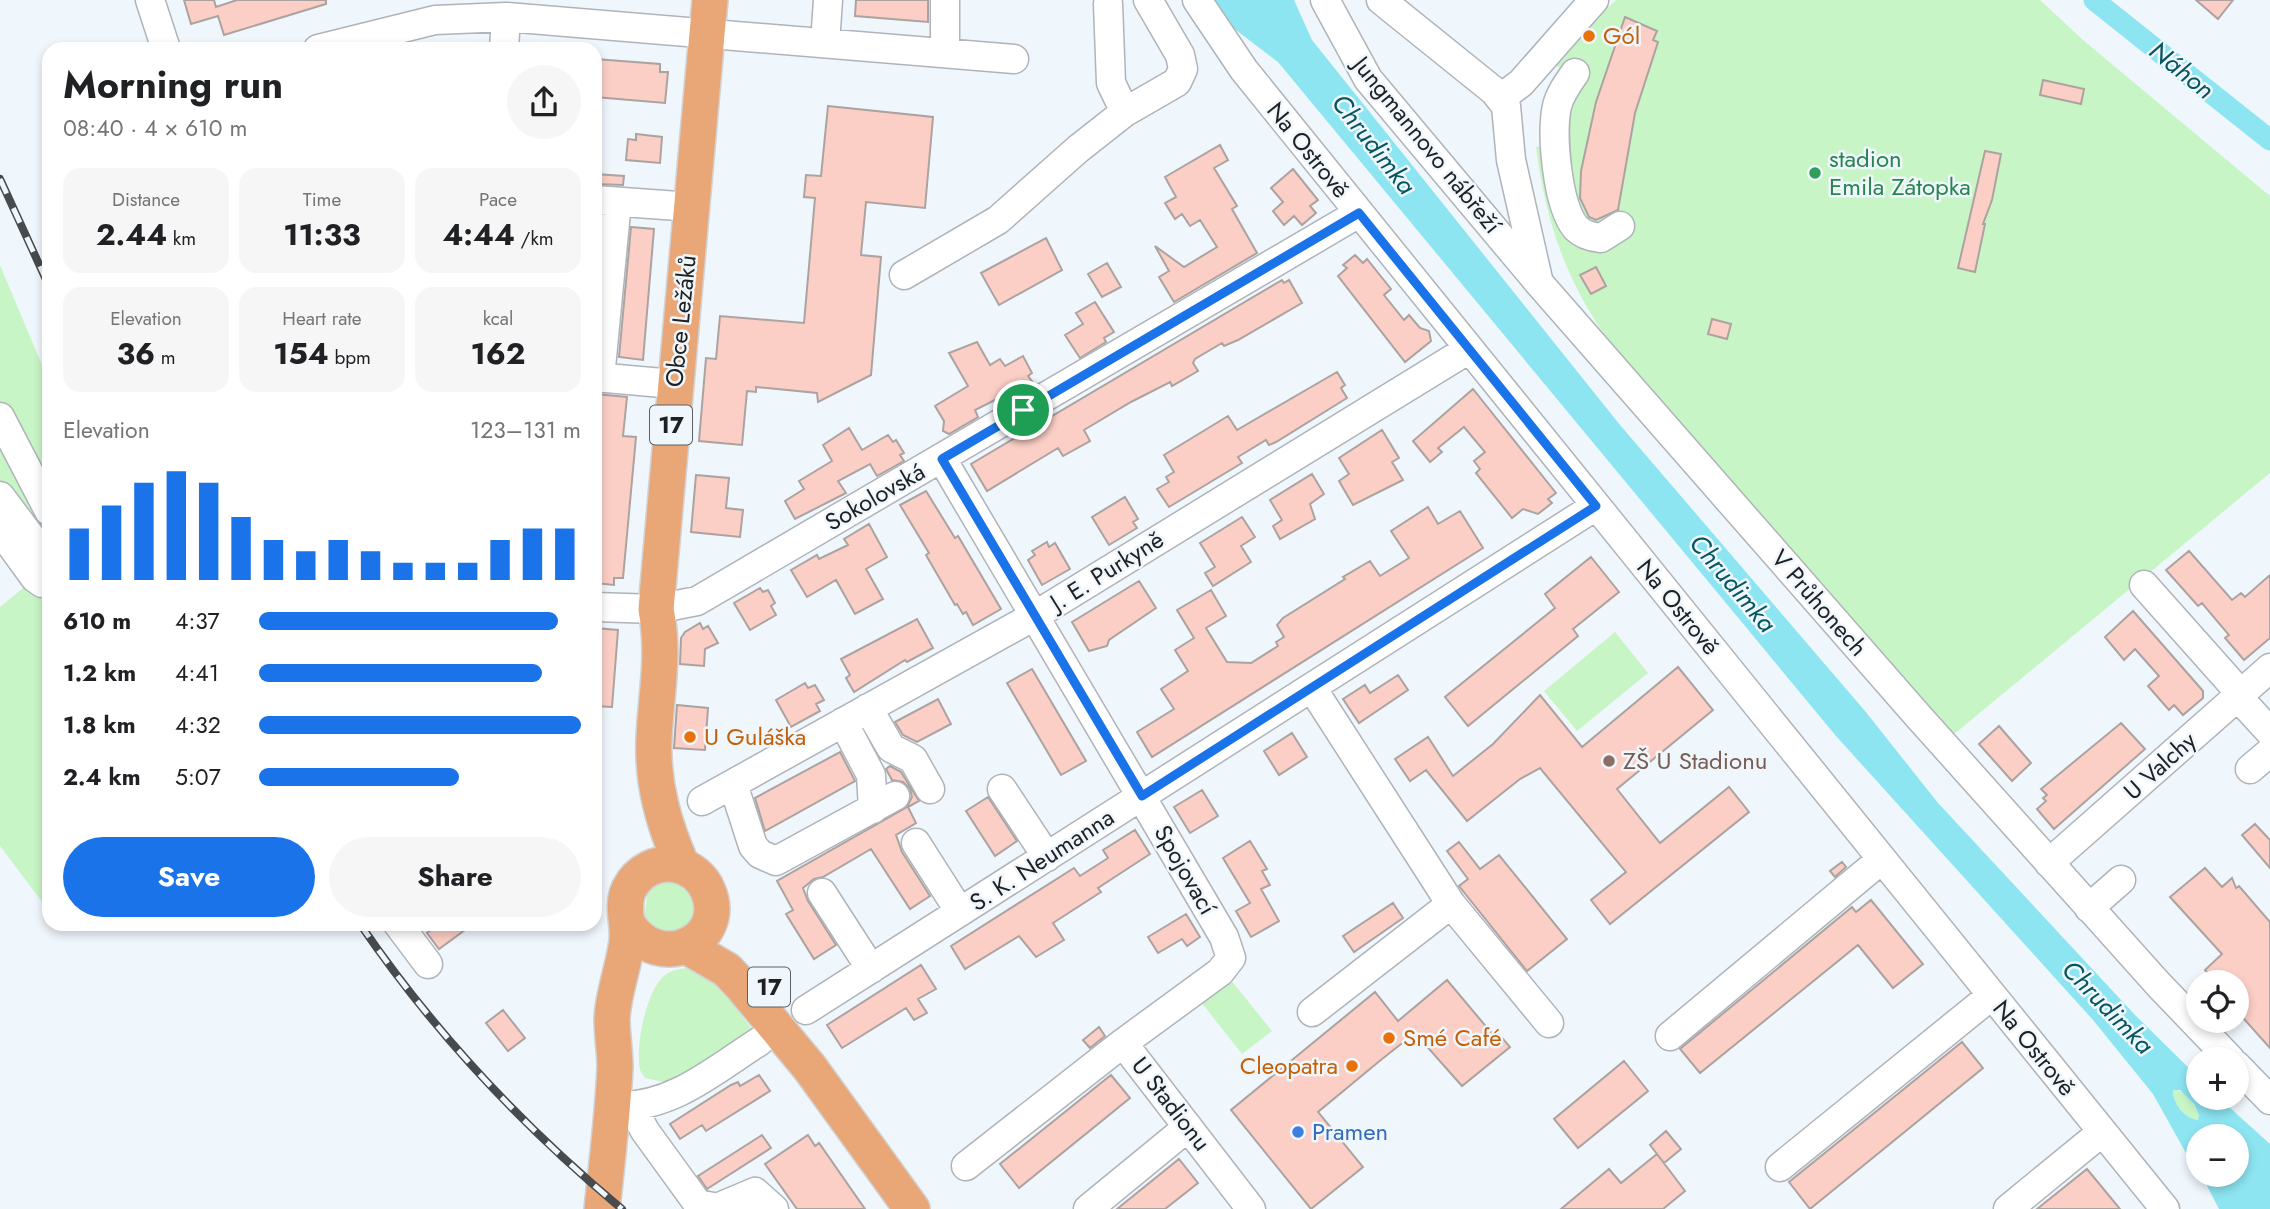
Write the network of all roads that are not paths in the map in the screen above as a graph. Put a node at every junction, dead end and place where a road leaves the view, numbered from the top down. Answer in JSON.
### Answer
{"nodes":[{"id":1,"x":150,"y":0,"type":"edge"},
{"id":2,"x":828,"y":0,"type":"edge"},
{"id":3,"x":946,"y":0,"type":"edge"},
{"id":4,"x":1148,"y":0,"type":"edge"},
{"id":5,"x":1197,"y":0,"type":"edge"},
{"id":6,"x":1325,"y":0,"type":"edge"},
{"id":7,"x":1381,"y":0,"type":"edge"},
{"id":8,"x":1594,"y":0,"type":"edge"},
{"id":9,"x":1108,"y":4,"type":"dead end"},
{"id":10,"x":434,"y":10,"type":"edge"},
{"id":11,"x":506,"y":17,"type":"junction"},
{"id":12,"x":708,"y":17,"type":"edge"},
{"id":13,"x":164,"y":42,"type":"edge"},
{"id":14,"x":367,"y":42,"type":"edge"},
{"id":15,"x":504,"y":42,"type":"edge"},
{"id":16,"x":825,"y":43,"type":"junction"},
{"id":17,"x":945,"y":53,"type":"junction"},
{"id":18,"x":1014,"y":59,"type":"dead end"},
{"id":19,"x":1575,"y":73,"type":"dead end"},
{"id":20,"x":1508,"y":94,"type":"junction"},
{"id":21,"x":1558,"y":104,"type":"junction"},
{"id":22,"x":1125,"y":112,"type":"junction"},
{"id":23,"x":606,"y":201,"type":"edge"},
{"id":24,"x":692,"y":207,"type":"junction"},
{"id":25,"x":1359,"y":213,"type":"junction"},
{"id":26,"x":1619,"y":226,"type":"dead end"},
{"id":27,"x":904,"y":275,"type":"dead end"},
{"id":28,"x":602,"y":280,"type":"edge"},
{"id":29,"x":1539,"y":283,"type":"junction"},
{"id":30,"x":1469,"y":349,"type":"junction"},
{"id":31,"x":602,"y":378,"type":"edge"},
{"id":32,"x":674,"y":384,"type":"junction"},
{"id":33,"x":0,"y":417,"type":"edge"},
{"id":34,"x":942,"y":459,"type":"junction"},
{"id":35,"x":0,"y":496,"type":"edge"},
{"id":36,"x":42,"y":498,"type":"edge"},
{"id":37,"x":1596,"y":506,"type":"junction"},
{"id":38,"x":0,"y":530,"type":"edge"},
{"id":39,"x":42,"y":552,"type":"edge"},
{"id":40,"x":42,"y":583,"type":"edge"},
{"id":41,"x":2144,"y":585,"type":"dead end"},
{"id":42,"x":602,"y":607,"type":"edge"},
{"id":43,"x":656,"y":609,"type":"junction"},
{"id":44,"x":1035,"y":615,"type":"junction"},
{"id":45,"x":2270,"y":668,"type":"edge"},
{"id":46,"x":1312,"y":688,"type":"junction"},
{"id":47,"x":2239,"y":696,"type":"junction"},
{"id":48,"x":869,"y":708,"type":"junction"},
{"id":49,"x":843,"y":722,"type":"junction"},
{"id":50,"x":2270,"y":732,"type":"edge"},
{"id":51,"x":733,"y":784,"type":"junction"},
{"id":52,"x":930,"y":789,"type":"dead end"},
{"id":53,"x":1002,"y":789,"type":"dead end"},
{"id":54,"x":1142,"y":796,"type":"junction"},
{"id":55,"x":702,"y":801,"type":"dead end"},
{"id":56,"x":916,"y":842,"type":"dead end"},
{"id":57,"x":1047,"y":857,"type":"junction"},
{"id":58,"x":1882,"y":859,"type":"junction"},
{"id":59,"x":2049,"y":863,"type":"junction"},
{"id":60,"x":682,"y":866,"type":"junction"},
{"id":61,"x":641,"y":874,"type":"junction"},
{"id":62,"x":2121,"y":880,"type":"dead end"},
{"id":63,"x":822,"y":893,"type":"dead end"},
{"id":64,"x":1451,"y":904,"type":"junction"},
{"id":65,"x":2089,"y":908,"type":"junction"},
{"id":66,"x":960,"y":912,"type":"junction"},
{"id":67,"x":710,"y":916,"type":"junction"},
{"id":68,"x":629,"y":926,"type":"junction"},
{"id":69,"x":403,"y":931,"type":"edge"},
{"id":70,"x":676,"y":948,"type":"junction"},
{"id":71,"x":1231,"y":958,"type":"joint"},
{"id":72,"x":428,"y":964,"type":"dead end"},
{"id":73,"x":871,"y":969,"type":"junction"},
{"id":74,"x":1992,"y":995,"type":"junction"},
{"id":75,"x":806,"y":1010,"type":"dead end"},
{"id":76,"x":1312,"y":1013,"type":"dead end"},
{"id":77,"x":1549,"y":1023,"type":"dead end"},
{"id":78,"x":1670,"y":1036,"type":"dead end"},
{"id":79,"x":760,"y":1041,"type":"dead end"},
{"id":80,"x":1123,"y":1043,"type":"junction"},
{"id":81,"x":2219,"y":1047,"type":"edge"},
{"id":82,"x":615,"y":1065,"type":"junction"},
{"id":83,"x":810,"y":1068,"type":"junction"},
{"id":84,"x":2249,"y":1078,"type":"edge"},
{"id":85,"x":2270,"y":1100,"type":"edge"},
{"id":86,"x":630,"y":1114,"type":"junction"},
{"id":87,"x":1188,"y":1127,"type":"junction"},
{"id":88,"x":2102,"y":1132,"type":"junction"},
{"id":89,"x":966,"y":1166,"type":"dead end"},
{"id":90,"x":1780,"y":1167,"type":"dead end"},
{"id":91,"x":602,"y":1209,"type":"edge"},
{"id":92,"x":683,"y":1209,"type":"edge"},
{"id":93,"x":774,"y":1209,"type":"edge"},
{"id":94,"x":912,"y":1209,"type":"edge"},
{"id":95,"x":1088,"y":1209,"type":"edge"},
{"id":96,"x":1251,"y":1209,"type":"edge"},
{"id":97,"x":2008,"y":1209,"type":"edge"},
{"id":98,"x":2165,"y":1209,"type":"edge"}],
"edges":[{"from":1,"to":13,"type":"street"},
{"from":2,"to":16,"type":"street"},
{"from":3,"to":17,"type":"street"},
{"from":4,"to":22,"type":"street"},
{"from":5,"to":25,"type":"street","name":"Na Ostrově"},
{"from":6,"to":29,"type":"street","name":"Jungmannovo nábřeží"},
{"from":7,"to":20,"type":"street"},
{"from":8,"to":20,"type":"street"},
{"from":9,"to":22,"type":"street"},
{"from":10,"to":11,"type":"street"},
{"from":10,"to":14,"type":"street"},
{"from":11,"to":12,"type":"street"},
{"from":11,"to":15,"type":"street"},
{"from":12,"to":16,"type":"street"},
{"from":12,"to":24,"type":"main road","name":"Obce Ležáků","number":"17"},
{"from":16,"to":17,"type":"street"},
{"from":17,"to":18,"type":"street"},
{"from":19,"to":21,"type":"street"},
{"from":20,"to":21,"type":"street"},
{"from":20,"to":29,"type":"street","name":"V Průhonech"},
{"from":21,"to":26,"type":"street"},
{"from":22,"to":27,"type":"street"},
{"from":23,"to":24,"type":"street"},
{"from":23,"to":28,"type":"street"},
{"from":24,"to":32,"type":"main road","name":"Obce Ležáků","number":"17"},
{"from":25,"to":30,"type":"street","name":"Na Ostrově"},
{"from":25,"to":34,"type":"street","name":"Sokolovská"},
{"from":29,"to":59,"type":"street","name":"V Průhonech"},
{"from":30,"to":37,"type":"street","name":"Na Ostrově"},
{"from":30,"to":44,"type":"street","name":"J. E. Purkyně"},
{"from":31,"to":32,"type":"street"},
{"from":32,"to":43,"type":"main road","name":"Obce Ležáků","number":"17"},
{"from":33,"to":36,"type":"street"},
{"from":34,"to":43,"type":"street","name":"Sokolovská"},
{"from":34,"to":44,"type":"street","name":"Spojovací"},
{"from":35,"to":39,"type":"street"},
{"from":37,"to":46,"type":"street","name":"S. K. Neumanna"},
{"from":37,"to":58,"type":"street","name":"Na Ostrově"},
{"from":38,"to":40,"type":"street"},
{"from":41,"to":47,"type":"street"},
{"from":42,"to":43,"type":"street","name":"Sokolovská"},
{"from":43,"to":60,"type":"main road","name":"Obce Ležáků","number":"17"},
{"from":43,"to":61,"type":"main road","name":"Obce Ležáků","number":"17"},
{"from":44,"to":48,"type":"street","name":"J. E. Purkyně"},
{"from":44,"to":54,"type":"street","name":"Spojovací"},
{"from":45,"to":47,"type":"street","name":"U Valchy"},
{"from":46,"to":54,"type":"street","name":"S. K. Neumanna"},
{"from":46,"to":64,"type":"street"},
{"from":47,"to":50,"type":"street"},
{"from":47,"to":59,"type":"street","name":"U Valchy"},
{"from":48,"to":49,"type":"street","name":"J. E. Purkyně"},
{"from":48,"to":52,"type":"street"},
{"from":49,"to":51,"type":"street","name":"J. E. Purkyně"},
{"from":49,"to":51,"type":"street"},
{"from":51,"to":55,"type":"street","name":"J. E. Purkyně"},
{"from":53,"to":57,"type":"street"},
{"from":54,"to":57,"type":"street","name":"S. K. Neumanna"},
{"from":54,"to":71,"type":"street","name":"Spojovací"},
{"from":56,"to":66,"type":"street"},
{"from":57,"to":66,"type":"street","name":"S. K. Neumanna"},
{"from":58,"to":74,"type":"street","name":"Na Ostrově"},
{"from":58,"to":78,"type":"street"},
{"from":59,"to":65,"type":"street","name":"V Průhonech"},
{"from":60,"to":61,"type":"main road"},
{"from":60,"to":67,"type":"main road","number":"17"},
{"from":61,"to":68,"type":"main road","number":"17"},
{"from":62,"to":65,"type":"street"},
{"from":63,"to":73,"type":"street"},
{"from":64,"to":76,"type":"street"},
{"from":64,"to":77,"type":"street"},
{"from":65,"to":81,"type":"street","name":"V Průhonech"},
{"from":66,"to":73,"type":"street","name":"S. K. Neumanna"},
{"from":67,"to":70,"type":"main road"},
{"from":67,"to":83,"type":"main road","number":"17"},
{"from":68,"to":70,"type":"main road","number":"17"},
{"from":68,"to":82,"type":"main road"},
{"from":69,"to":72,"type":"street"},
{"from":70,"to":82,"type":"main road"},
{"from":70,"to":83,"type":"main road","number":"17"},
{"from":71,"to":80,"type":"street","name":"U Stadionu"},
{"from":73,"to":75,"type":"street","name":"S. K. Neumanna"},
{"from":74,"to":88,"type":"street","name":"Na Ostrově"},
{"from":74,"to":90,"type":"street"},
{"from":79,"to":86,"type":"street"},
{"from":80,"to":87,"type":"street","name":"U Stadionu"},
{"from":80,"to":89,"type":"street"},
{"from":82,"to":86,"type":"main road"},
{"from":83,"to":94,"type":"main road","number":"17"},
{"from":84,"to":85,"type":"street"},
{"from":86,"to":91,"type":"main road"},
{"from":86,"to":92,"type":"street"},
{"from":86,"to":93,"type":"street"},
{"from":87,"to":95,"type":"street"},
{"from":87,"to":96,"type":"street","name":"U Stadionu"},
{"from":88,"to":97,"type":"street"},
{"from":88,"to":98,"type":"street","name":"Na Ostrově"}]}
